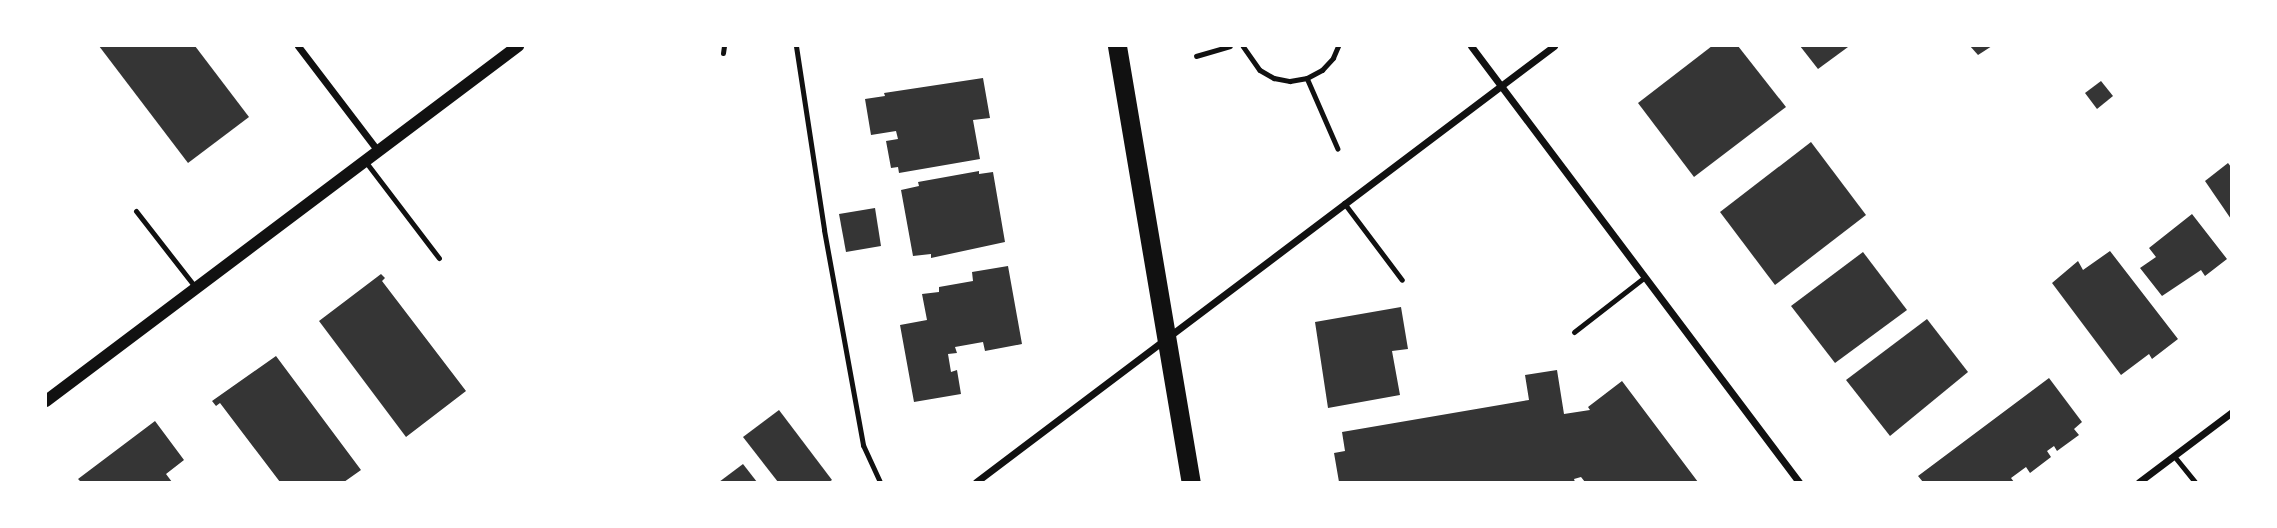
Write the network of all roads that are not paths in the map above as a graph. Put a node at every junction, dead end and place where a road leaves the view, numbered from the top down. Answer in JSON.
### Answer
{"nodes":[{"id":1,"x":298,"y":46,"type":"edge"},
{"id":2,"x":519,"y":46,"type":"edge"},
{"id":3,"x":724,"y":46,"type":"edge"},
{"id":4,"x":796,"y":46,"type":"edge"},
{"id":5,"x":1117,"y":46,"type":"edge"},
{"id":6,"x":1471,"y":46,"type":"edge"},
{"id":7,"x":1554,"y":46,"type":"edge"},
{"id":8,"x":723,"y":53,"type":"dead end"},
{"id":9,"x":1501,"y":85,"type":"junction"},
{"id":10,"x":378,"y":151,"type":"junction"},
{"id":11,"x":365,"y":161,"type":"junction"},
{"id":12,"x":1344,"y":203,"type":"junction"},
{"id":13,"x":136,"y":211,"type":"dead end"},
{"id":14,"x":439,"y":258,"type":"dead end"},
{"id":15,"x":1645,"y":277,"type":"junction"},
{"id":16,"x":1402,"y":280,"type":"dead end"},
{"id":17,"x":197,"y":288,"type":"junction"},
{"id":18,"x":1574,"y":332,"type":"dead end"},
{"id":19,"x":1168,"y":336,"type":"junction"},
{"id":20,"x":46,"y":401,"type":"edge"},
{"id":21,"x":2231,"y":412,"type":"edge"},
{"id":22,"x":2174,"y":456,"type":"junction"},
{"id":23,"x":880,"y":482,"type":"edge"},
{"id":24,"x":976,"y":482,"type":"edge"},
{"id":25,"x":1191,"y":482,"type":"edge"},
{"id":26,"x":1799,"y":482,"type":"edge"},
{"id":27,"x":2138,"y":482,"type":"edge"},
{"id":28,"x":2195,"y":482,"type":"edge"}],
"edges":[{"from":1,"to":10,"type":"street"},
{"from":2,"to":10,"type":"street"},
{"from":3,"to":8,"type":"lane"},
{"from":4,"to":23,"type":"lane"},
{"from":5,"to":19,"type":"highway"},
{"from":6,"to":9,"type":"street"},
{"from":7,"to":9,"type":"street"},
{"from":9,"to":12,"type":"street"},
{"from":9,"to":15,"type":"street"},
{"from":10,"to":11,"type":"street"},
{"from":11,"to":14,"type":"lane"},
{"from":11,"to":17,"type":"street"},
{"from":12,"to":16,"type":"lane"},
{"from":12,"to":19,"type":"street"},
{"from":13,"to":17,"type":"lane"},
{"from":15,"to":18,"type":"lane"},
{"from":15,"to":26,"type":"street"},
{"from":17,"to":20,"type":"street"},
{"from":19,"to":24,"type":"street"},
{"from":19,"to":25,"type":"highway"},
{"from":21,"to":22,"type":"street"},
{"from":22,"to":27,"type":"street"},
{"from":22,"to":28,"type":"lane"}]}
